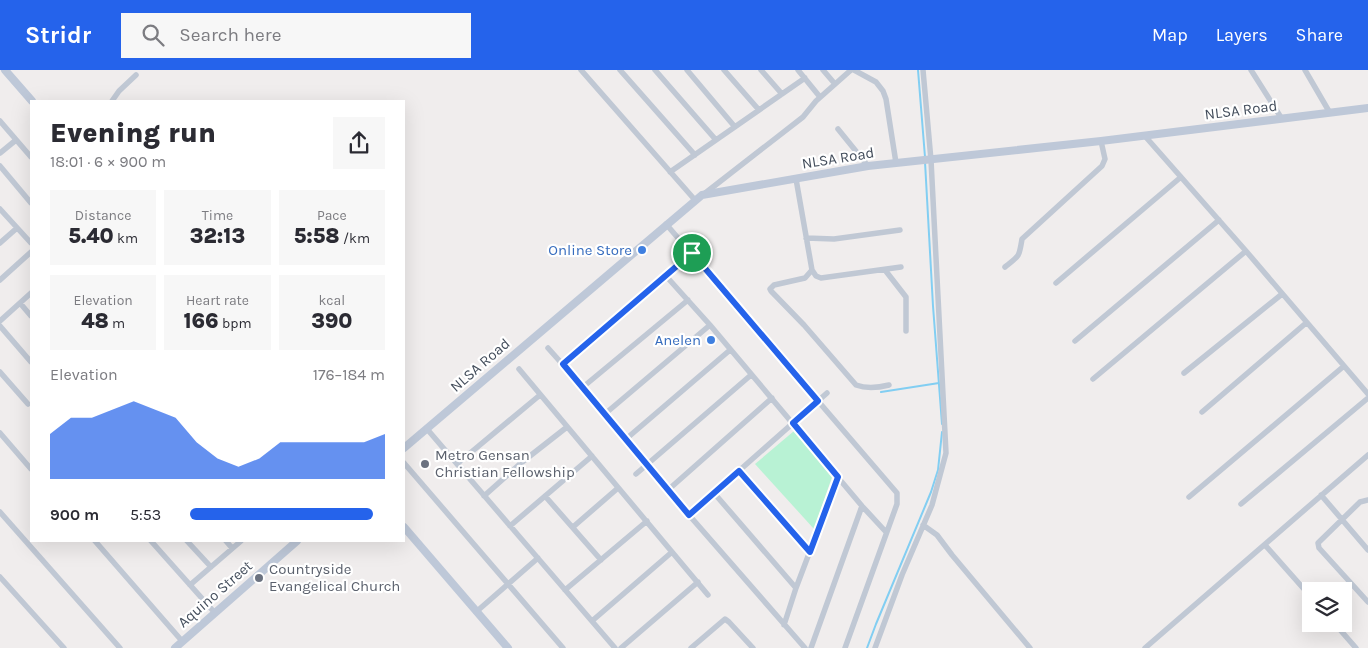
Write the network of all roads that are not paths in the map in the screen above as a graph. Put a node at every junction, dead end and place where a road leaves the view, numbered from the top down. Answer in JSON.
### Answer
{"nodes":[{"id":1,"x":5,"y":70,"type":"edge"},
{"id":2,"x":581,"y":70,"type":"edge"},
{"id":3,"x":620,"y":70,"type":"edge"},
{"id":4,"x":655,"y":70,"type":"edge"},
{"id":5,"x":687,"y":70,"type":"edge"},
{"id":6,"x":724,"y":70,"type":"edge"},
{"id":7,"x":761,"y":70,"type":"edge"},
{"id":8,"x":798,"y":70,"type":"edge"},
{"id":9,"x":823,"y":70,"type":"edge"},
{"id":10,"x":852,"y":70,"type":"edge"},
{"id":11,"x":923,"y":70,"type":"edge"},
{"id":12,"x":1251,"y":70,"type":"edge"},
{"id":13,"x":1305,"y":70,"type":"edge"},
{"id":14,"x":136,"y":75,"type":"dead end"},
{"id":15,"x":805,"y":78,"type":"junction"},
{"id":16,"x":835,"y":84,"type":"junction"},
{"id":17,"x":782,"y":94,"type":"junction"},
{"id":18,"x":820,"y":97,"type":"junction"},
{"id":19,"x":31,"y":100,"type":"edge"},
{"id":20,"x":113,"y":100,"type":"edge"},
{"id":21,"x":1368,"y":108,"type":"edge"},
{"id":22,"x":759,"y":110,"type":"junction"},
{"id":23,"x":1330,"y":113,"type":"junction"},
{"id":24,"x":1282,"y":119,"type":"junction"},
{"id":25,"x":0,"y":121,"type":"edge"},
{"id":26,"x":735,"y":127,"type":"junction"},
{"id":27,"x":838,"y":129,"type":"dead end"},
{"id":28,"x":1144,"y":136,"type":"junction"},
{"id":29,"x":16,"y":140,"type":"junction"},
{"id":30,"x":716,"y":140,"type":"junction"},
{"id":31,"x":1102,"y":141,"type":"junction"},
{"id":32,"x":0,"y":153,"type":"edge"},
{"id":33,"x":695,"y":155,"type":"junction"},
{"id":34,"x":30,"y":156,"type":"edge"},
{"id":35,"x":927,"y":160,"type":"junction"},
{"id":36,"x":896,"y":163,"type":"junction"},
{"id":37,"x":0,"y":166,"type":"edge"},
{"id":38,"x":868,"y":166,"type":"junction"},
{"id":39,"x":670,"y":172,"type":"junction"},
{"id":40,"x":1182,"y":177,"type":"junction"},
{"id":41,"x":796,"y":179,"type":"junction"},
{"id":42,"x":702,"y":195,"type":"junction"},
{"id":43,"x":695,"y":200,"type":"junction"},
{"id":44,"x":30,"y":201,"type":"edge"},
{"id":45,"x":0,"y":209,"type":"edge"},
{"id":46,"x":1219,"y":220,"type":"junction"},
{"id":47,"x":666,"y":224,"type":"junction"},
{"id":48,"x":17,"y":228,"type":"junction"},
{"id":49,"x":900,"y":230,"type":"dead end"},
{"id":50,"x":806,"y":238,"type":"junction"},
{"id":51,"x":0,"y":243,"type":"edge"},
{"id":52,"x":30,"y":243,"type":"edge"},
{"id":53,"x":1246,"y":250,"type":"junction"},
{"id":54,"x":30,"y":253,"type":"edge"},
{"id":55,"x":692,"y":253,"type":"junction"},
{"id":56,"x":901,"y":267,"type":"dead end"},
{"id":57,"x":1005,"y":267,"type":"dead end"},
{"id":58,"x":812,"y":270,"type":"junction"},
{"id":59,"x":885,"y":270,"type":"junction"},
{"id":60,"x":666,"y":276,"type":"junction"},
{"id":61,"x":0,"y":280,"type":"edge"},
{"id":62,"x":1056,"y":283,"type":"dead end"},
{"id":63,"x":30,"y":294,"type":"edge"},
{"id":64,"x":1282,"y":294,"type":"junction"},
{"id":65,"x":688,"y":300,"type":"junction"},
{"id":66,"x":20,"y":303,"type":"junction"},
{"id":67,"x":30,"y":315,"type":"edge"},
{"id":68,"x":0,"y":321,"type":"edge"},
{"id":69,"x":1306,"y":323,"type":"junction"},
{"id":70,"x":0,"y":326,"type":"edge"},
{"id":71,"x":710,"y":326,"type":"junction"},
{"id":72,"x":906,"y":331,"type":"dead end"},
{"id":73,"x":1075,"y":341,"type":"dead end"},
{"id":74,"x":548,"y":348,"type":"dead end"},
{"id":75,"x":730,"y":350,"type":"junction"},
{"id":76,"x":30,"y":361,"type":"edge"},
{"id":77,"x":563,"y":364,"type":"junction"},
{"id":78,"x":1344,"y":366,"type":"junction"},
{"id":79,"x":519,"y":369,"type":"dead end"},
{"id":80,"x":0,"y":372,"type":"edge"},
{"id":81,"x":1184,"y":373,"type":"dead end"},
{"id":82,"x":751,"y":375,"type":"junction"},
{"id":83,"x":1093,"y":379,"type":"dead end"},
{"id":84,"x":888,"y":385,"type":"dead end"},
{"id":85,"x":583,"y":387,"type":"junction"},
{"id":86,"x":827,"y":393,"type":"dead end"},
{"id":87,"x":1368,"y":394,"type":"edge"},
{"id":88,"x":540,"y":395,"type":"junction"},
{"id":89,"x":772,"y":398,"type":"junction"},
{"id":90,"x":1368,"y":398,"type":"edge"},
{"id":91,"x":818,"y":401,"type":"junction"},
{"id":92,"x":30,"y":404,"type":"edge"},
{"id":93,"x":1202,"y":412,"type":"dead end"},
{"id":94,"x":606,"y":413,"type":"junction"},
{"id":95,"x":793,"y":423,"type":"junction"},
{"id":96,"x":567,"y":426,"type":"junction"},
{"id":97,"x":427,"y":429,"type":"junction"},
{"id":98,"x":0,"y":433,"type":"edge"},
{"id":99,"x":626,"y":439,"type":"junction"},
{"id":100,"x":405,"y":447,"type":"edge"},
{"id":101,"x":1368,"y":455,"type":"edge"},
{"id":102,"x":592,"y":456,"type":"junction"},
{"id":103,"x":405,"y":464,"type":"edge"},
{"id":104,"x":457,"y":464,"type":"junction"},
{"id":105,"x":647,"y":466,"type":"junction"},
{"id":106,"x":30,"y":468,"type":"edge"},
{"id":107,"x":739,"y":471,"type":"junction"},
{"id":108,"x":636,"y":474,"type":"dead end"},
{"id":109,"x":838,"y":477,"type":"junction"},
{"id":110,"x":618,"y":488,"type":"junction"},
{"id":111,"x":668,"y":490,"type":"junction"},
{"id":112,"x":714,"y":493,"type":"junction"},
{"id":113,"x":1321,"y":495,"type":"junction"},
{"id":114,"x":484,"y":496,"type":"junction"},
{"id":115,"x":546,"y":496,"type":"junction"},
{"id":116,"x":1189,"y":497,"type":"dead end"},
{"id":117,"x":1368,"y":500,"type":"edge"},
{"id":118,"x":1241,"y":504,"type":"dead end"},
{"id":119,"x":862,"y":506,"type":"junction"},
{"id":120,"x":0,"y":512,"type":"edge"},
{"id":121,"x":689,"y":515,"type":"junction"},
{"id":122,"x":1341,"y":519,"type":"junction"},
{"id":123,"x":647,"y":522,"type":"junction"},
{"id":124,"x":924,"y":525,"type":"junction"},
{"id":125,"x":510,"y":526,"type":"junction"},
{"id":126,"x":573,"y":527,"type":"junction"},
{"id":127,"x":405,"y":528,"type":"edge"},
{"id":128,"x":886,"y":532,"type":"junction"},
{"id":129,"x":96,"y":542,"type":"edge"},
{"id":130,"x":152,"y":542,"type":"edge"},
{"id":131,"x":189,"y":542,"type":"edge"},
{"id":132,"x":227,"y":542,"type":"edge"},
{"id":133,"x":240,"y":542,"type":"edge"},
{"id":134,"x":296,"y":542,"type":"edge"},
{"id":135,"x":1265,"y":545,"type":"junction"},
{"id":136,"x":232,"y":548,"type":"junction"},
{"id":137,"x":1368,"y":550,"type":"edge"},
{"id":138,"x":672,"y":552,"type":"junction"},
{"id":139,"x":810,"y":552,"type":"junction"},
{"id":140,"x":538,"y":558,"type":"junction"},
{"id":141,"x":601,"y":560,"type":"junction"},
{"id":142,"x":210,"y":567,"type":"junction"},
{"id":143,"x":0,"y":577,"type":"edge"},
{"id":144,"x":698,"y":582,"type":"junction"},
{"id":145,"x":508,"y":584,"type":"junction"},
{"id":146,"x":190,"y":585,"type":"junction"},
{"id":147,"x":1302,"y":587,"type":"edge"},
{"id":148,"x":796,"y":588,"type":"junction"},
{"id":149,"x":565,"y":590,"type":"junction"},
{"id":150,"x":708,"y":594,"type":"dead end"},
{"id":151,"x":1368,"y":602,"type":"edge"},
{"id":152,"x":476,"y":612,"type":"junction"},
{"id":153,"x":214,"y":613,"type":"junction"},
{"id":154,"x":592,"y":621,"type":"junction"},
{"id":155,"x":784,"y":625,"type":"junction"},
{"id":156,"x":1342,"y":632,"type":"edge"},
{"id":157,"x":182,"y":641,"type":"junction"},
{"id":158,"x":64,"y":648,"type":"edge"},
{"id":159,"x":120,"y":648,"type":"edge"},
{"id":160,"x":175,"y":648,"type":"edge"},
{"id":161,"x":508,"y":648,"type":"edge"},
{"id":162,"x":562,"y":648,"type":"edge"},
{"id":163,"x":615,"y":648,"type":"edge"},
{"id":164,"x":621,"y":648,"type":"edge"},
{"id":165,"x":691,"y":648,"type":"edge"},
{"id":166,"x":753,"y":648,"type":"edge"},
{"id":167,"x":805,"y":648,"type":"edge"},
{"id":168,"x":811,"y":648,"type":"edge"},
{"id":169,"x":845,"y":648,"type":"edge"},
{"id":170,"x":875,"y":648,"type":"edge"},
{"id":171,"x":1030,"y":648,"type":"edge"},
{"id":172,"x":1145,"y":648,"type":"edge"},
{"id":173,"x":1356,"y":648,"type":"edge"}],
"edges":[{"from":1,"to":19,"type":"main road"},
{"from":2,"to":39,"type":"street"},
{"from":3,"to":33,"type":"street"},
{"from":4,"to":30,"type":"street"},
{"from":5,"to":26,"type":"street"},
{"from":6,"to":22,"type":"street"},
{"from":7,"to":17,"type":"street"},
{"from":8,"to":15,"type":"street"},
{"from":9,"to":16,"type":"street"},
{"from":10,"to":16,"type":"street"},
{"from":10,"to":36,"type":"street"},
{"from":11,"to":35,"type":"street"},
{"from":12,"to":24,"type":"street"},
{"from":13,"to":23,"type":"street"},
{"from":14,"to":20,"type":"street"},
{"from":15,"to":17,"type":"street"},
{"from":15,"to":18,"type":"street"},
{"from":16,"to":18,"type":"street"},
{"from":17,"to":22,"type":"street"},
{"from":18,"to":42,"type":"street"},
{"from":21,"to":23,"type":"main road","name":"NLSA Road"},
{"from":22,"to":26,"type":"street"},
{"from":23,"to":24,"type":"main road","name":"NLSA Road"},
{"from":24,"to":28,"type":"main road","name":"NLSA Road"},
{"from":25,"to":29,"type":"street"},
{"from":26,"to":30,"type":"street"},
{"from":27,"to":38,"type":"street"},
{"from":28,"to":31,"type":"main road","name":"NLSA Road"},
{"from":28,"to":40,"type":"street"},
{"from":29,"to":32,"type":"street"},
{"from":29,"to":34,"type":"street"},
{"from":30,"to":33,"type":"street"},
{"from":31,"to":35,"type":"main road","name":"NLSA Road"},
{"from":31,"to":57,"type":"street"},
{"from":33,"to":39,"type":"street"},
{"from":35,"to":36,"type":"main road","name":"NLSA Road"},
{"from":35,"to":124,"type":"street"},
{"from":36,"to":38,"type":"main road","name":"NLSA Road"},
{"from":37,"to":44,"type":"street"},
{"from":38,"to":41,"type":"main road","name":"NLSA Road"},
{"from":39,"to":43,"type":"street"},
{"from":40,"to":46,"type":"street"},
{"from":40,"to":62,"type":"street"},
{"from":41,"to":42,"type":"main road","name":"NLSA Road"},
{"from":41,"to":50,"type":"street"},
{"from":42,"to":43,"type":"main road","name":"NLSA Road"},
{"from":43,"to":47,"type":"main road","name":"NLSA Road"},
{"from":45,"to":48,"type":"street"},
{"from":46,"to":53,"type":"street"},
{"from":46,"to":73,"type":"street"},
{"from":47,"to":55,"type":"street"},
{"from":47,"to":97,"type":"main road","name":"NLSA Road"},
{"from":48,"to":51,"type":"street"},
{"from":48,"to":52,"type":"street"},
{"from":49,"to":50,"type":"street"},
{"from":50,"to":58,"type":"street"},
{"from":53,"to":64,"type":"street"},
{"from":53,"to":83,"type":"street"},
{"from":54,"to":61,"type":"street"},
{"from":55,"to":60,"type":"street"},
{"from":55,"to":91,"type":"street"},
{"from":56,"to":59,"type":"street"},
{"from":58,"to":59,"type":"street"},
{"from":58,"to":84,"type":"street"},
{"from":59,"to":72,"type":"street"},
{"from":60,"to":65,"type":"street"},
{"from":60,"to":77,"type":"street"},
{"from":63,"to":66,"type":"street"},
{"from":64,"to":69,"type":"street"},
{"from":64,"to":81,"type":"street"},
{"from":65,"to":71,"type":"street"},
{"from":65,"to":85,"type":"street"},
{"from":66,"to":67,"type":"street"},
{"from":66,"to":68,"type":"street"},
{"from":69,"to":78,"type":"street"},
{"from":69,"to":93,"type":"street"},
{"from":70,"to":76,"type":"street"},
{"from":71,"to":75,"type":"street"},
{"from":71,"to":94,"type":"street"},
{"from":74,"to":77,"type":"street"},
{"from":75,"to":82,"type":"street"},
{"from":75,"to":99,"type":"street"},
{"from":77,"to":85,"type":"street"},
{"from":78,"to":87,"type":"street"},
{"from":78,"to":116,"type":"street"},
{"from":79,"to":88,"type":"street"},
{"from":80,"to":92,"type":"street"},
{"from":82,"to":89,"type":"street"},
{"from":82,"to":105,"type":"street"},
{"from":85,"to":94,"type":"street"},
{"from":86,"to":91,"type":"street"},
{"from":88,"to":96,"type":"street"},
{"from":88,"to":104,"type":"street"},
{"from":89,"to":95,"type":"street"},
{"from":89,"to":111,"type":"street"},
{"from":90,"to":118,"type":"street"},
{"from":91,"to":95,"type":"street"},
{"from":91,"to":128,"type":"street"},
{"from":94,"to":99,"type":"street"},
{"from":95,"to":107,"type":"street"},
{"from":95,"to":109,"type":"street"},
{"from":96,"to":102,"type":"street"},
{"from":96,"to":114,"type":"street"},
{"from":97,"to":100,"type":"main road","name":"NLSA Road"},
{"from":97,"to":104,"type":"street"},
{"from":98,"to":106,"type":"street"},
{"from":99,"to":105,"type":"street"},
{"from":101,"to":113,"type":"street"},
{"from":102,"to":110,"type":"street"},
{"from":102,"to":115,"type":"street"},
{"from":103,"to":145,"type":"street"},
{"from":104,"to":114,"type":"street"},
{"from":105,"to":108,"type":"street"},
{"from":105,"to":111,"type":"street"},
{"from":107,"to":112,"type":"street"},
{"from":107,"to":139,"type":"street"},
{"from":109,"to":119,"type":"street"},
{"from":109,"to":139,"type":"street"},
{"from":110,"to":123,"type":"street"},
{"from":110,"to":126,"type":"street"},
{"from":111,"to":121,"type":"street"},
{"from":112,"to":121,"type":"street"},
{"from":112,"to":148,"type":"street"},
{"from":113,"to":122,"type":"street"},
{"from":113,"to":135,"type":"street"},
{"from":114,"to":125,"type":"street"},
{"from":115,"to":125,"type":"street"},
{"from":115,"to":126,"type":"street"},
{"from":117,"to":122,"type":"street"},
{"from":119,"to":128,"type":"street"},
{"from":119,"to":168,"type":"street"},
{"from":120,"to":159,"type":"street"},
{"from":121,"to":155,"type":"street"},
{"from":122,"to":137,"type":"street"},
{"from":122,"to":151,"type":"street"},
{"from":123,"to":138,"type":"street"},
{"from":123,"to":141,"type":"street"},
{"from":124,"to":170,"type":"street"},
{"from":124,"to":171,"type":"street"},
{"from":125,"to":140,"type":"street"},
{"from":126,"to":141,"type":"street"},
{"from":127,"to":152,"type":"main road"},
{"from":128,"to":169,"type":"street"},
{"from":129,"to":157,"type":"street"},
{"from":130,"to":146,"type":"street"},
{"from":131,"to":142,"type":"street"},
{"from":132,"to":136,"type":"street"},
{"from":133,"to":136,"type":"street"},
{"from":134,"to":153,"type":"main road","name":"Aquino Street"},
{"from":135,"to":147,"type":"street"},
{"from":135,"to":172,"type":"street"},
{"from":136,"to":142,"type":"street"},
{"from":138,"to":144,"type":"street"},
{"from":138,"to":154,"type":"street"},
{"from":139,"to":148,"type":"street"},
{"from":140,"to":145,"type":"street"},
{"from":140,"to":149,"type":"street"},
{"from":141,"to":149,"type":"street"},
{"from":142,"to":146,"type":"street"},
{"from":143,"to":158,"type":"street"},
{"from":144,"to":150,"type":"street"},
{"from":144,"to":164,"type":"street"},
{"from":145,"to":152,"type":"street"},
{"from":145,"to":162,"type":"street"},
{"from":146,"to":153,"type":"street"},
{"from":148,"to":155,"type":"street"},
{"from":149,"to":154,"type":"street"},
{"from":152,"to":161,"type":"main road"},
{"from":153,"to":157,"type":"main road","name":"Aquino Street"},
{"from":154,"to":163,"type":"street"},
{"from":155,"to":167,"type":"street"},
{"from":156,"to":173,"type":"street"},
{"from":157,"to":160,"type":"main road","name":"Aquino Street"},
{"from":165,"to":166,"type":"street"}]}
